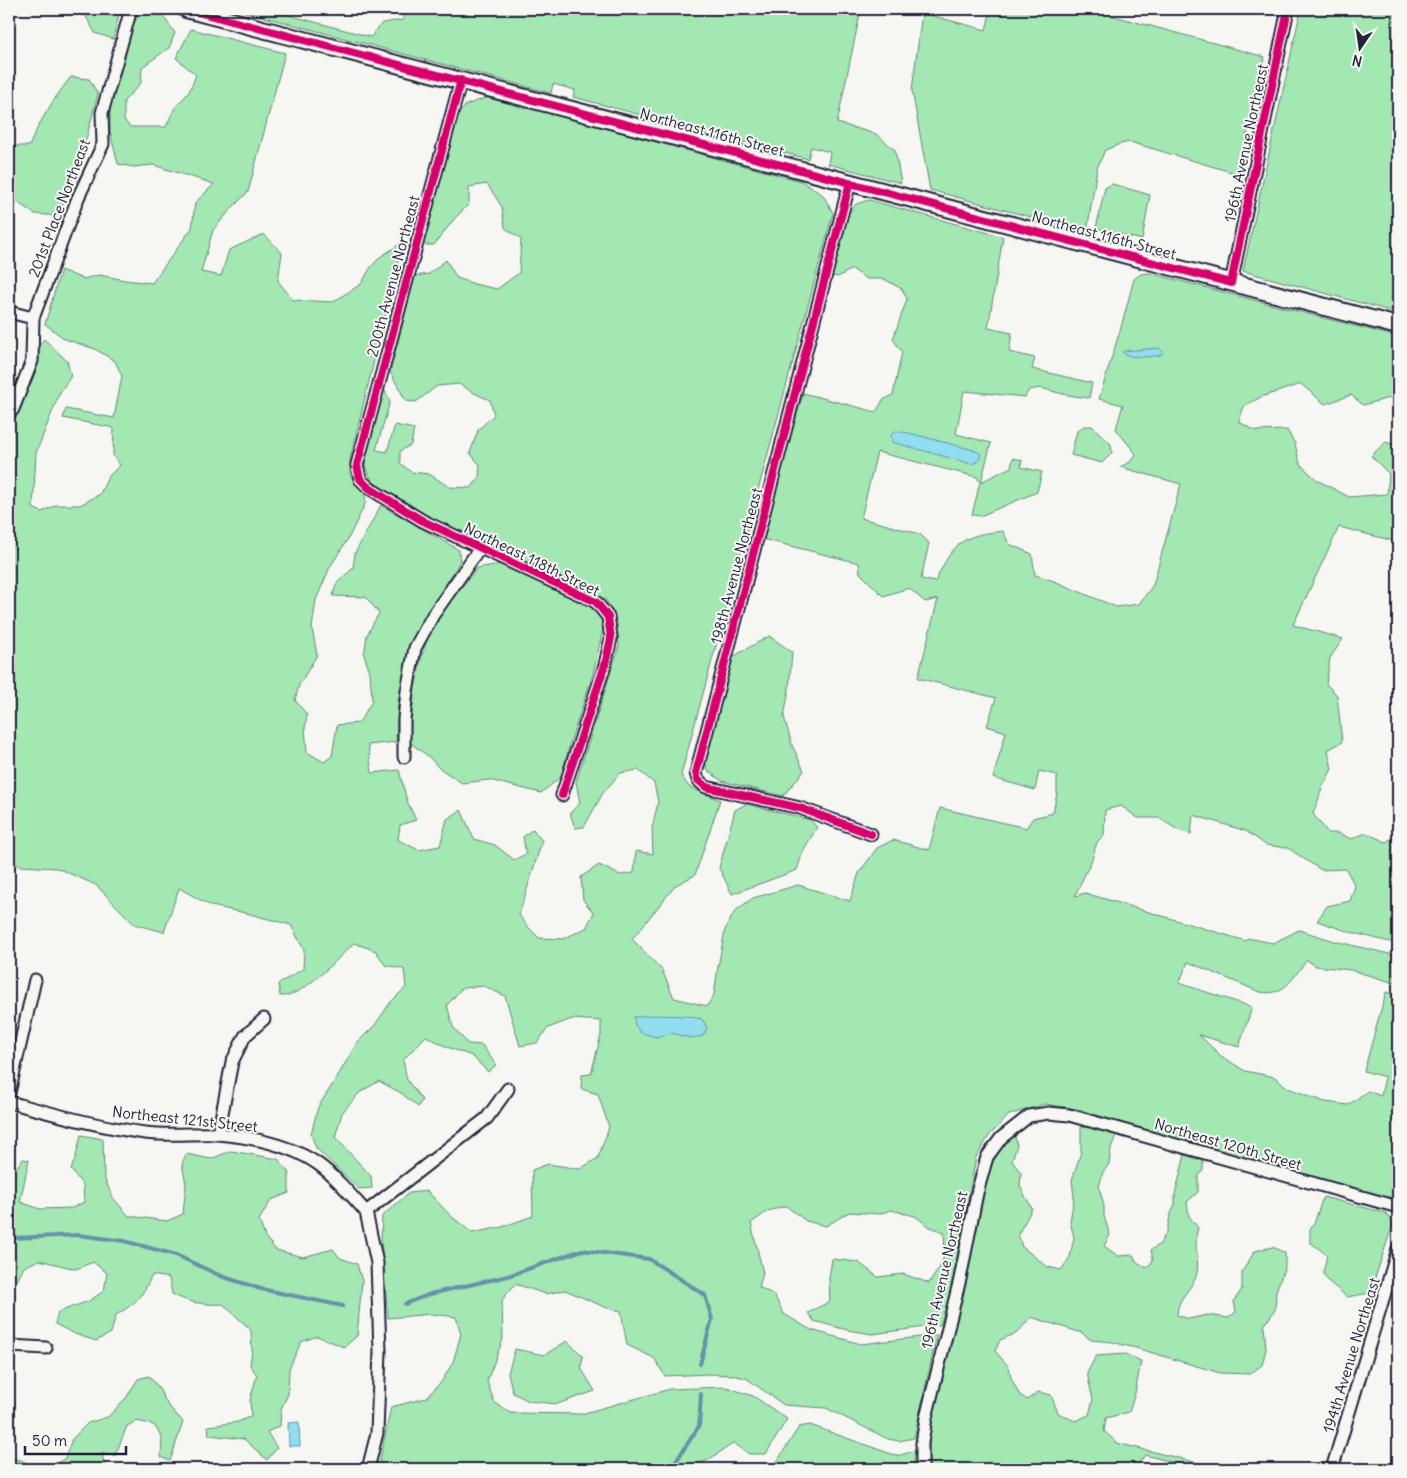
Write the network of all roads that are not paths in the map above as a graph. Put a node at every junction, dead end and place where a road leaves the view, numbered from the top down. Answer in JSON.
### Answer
{"nodes":[{"id":1,"x":131,"y":9,"type":"edge"},
{"id":2,"x":186,"y":9,"type":"edge"},
{"id":3,"x":1288,"y":9,"type":"edge"},
{"id":4,"x":461,"y":80,"type":"junction"},
{"id":5,"x":850,"y":182,"type":"junction"},
{"id":6,"x":1231,"y":283,"type":"junction"},
{"id":7,"x":9,"y":312,"type":"edge"},
{"id":8,"x":33,"y":318,"type":"junction"},
{"id":9,"x":1398,"y":326,"type":"edge"},
{"id":10,"x":9,"y":414,"type":"edge"},
{"id":11,"x":360,"y":479,"type":"joint"},
{"id":12,"x":480,"y":548,"type":"junction"},
{"id":13,"x":404,"y":758,"type":"dead end"},
{"id":14,"x":562,"y":795,"type":"dead end"},
{"id":15,"x":871,"y":834,"type":"dead end"},
{"id":16,"x":35,"y":980,"type":"dead end"},
{"id":17,"x":264,"y":1020,"type":"dead end"},
{"id":18,"x":508,"y":1089,"type":"dead end"},
{"id":19,"x":9,"y":1094,"type":"edge"},
{"id":20,"x":9,"y":1102,"type":"edge"},
{"id":21,"x":1049,"y":1113,"type":"joint"},
{"id":22,"x":218,"y":1134,"type":"junction"},
{"id":23,"x":1398,"y":1207,"type":"edge"},
{"id":24,"x":366,"y":1212,"type":"junction"},
{"id":25,"x":1398,"y":1249,"type":"edge"},
{"id":26,"x":9,"y":1346,"type":"edge"},
{"id":27,"x":46,"y":1348,"type":"dead end"},
{"id":28,"x":368,"y":1469,"type":"edge"},
{"id":29,"x":922,"y":1469,"type":"edge"},
{"id":30,"x":1332,"y":1469,"type":"edge"}],
"edges":[{"from":1,"to":8,"type":"street","name":"201st Place Northeast"},
{"from":2,"to":4,"type":"street","name":"Northeast 116th Street"},
{"from":3,"to":6,"type":"street","name":"196th Avenue Northeast"},
{"from":4,"to":5,"type":"street","name":"Northeast 116th Street"},
{"from":4,"to":11,"type":"street","name":"200th Avenue Northeast"},
{"from":5,"to":6,"type":"street","name":"Northeast 116th Street"},
{"from":5,"to":15,"type":"street","name":"198th Avenue Northeast"},
{"from":6,"to":9,"type":"street","name":"Northeast 116th Street"},
{"from":7,"to":8,"type":"street"},
{"from":8,"to":10,"type":"street","name":"201st Place Northeast"},
{"from":11,"to":12,"type":"street","name":"Northeast 118th Street"},
{"from":12,"to":13,"type":"street"},
{"from":12,"to":14,"type":"street","name":"Northeast 118th Street"},
{"from":16,"to":19,"type":"street"},
{"from":17,"to":22,"type":"street"},
{"from":18,"to":24,"type":"street"},
{"from":20,"to":22,"type":"street","name":"Northeast 121st Street"},
{"from":21,"to":23,"type":"street","name":"Northeast 120th Street"},
{"from":21,"to":29,"type":"street","name":"196th Avenue Northeast"},
{"from":22,"to":24,"type":"street","name":"Northeast 121st Street"},
{"from":24,"to":28,"type":"street"},
{"from":25,"to":30,"type":"street","name":"194th Avenue Northeast"},
{"from":26,"to":27,"type":"street"}]}
